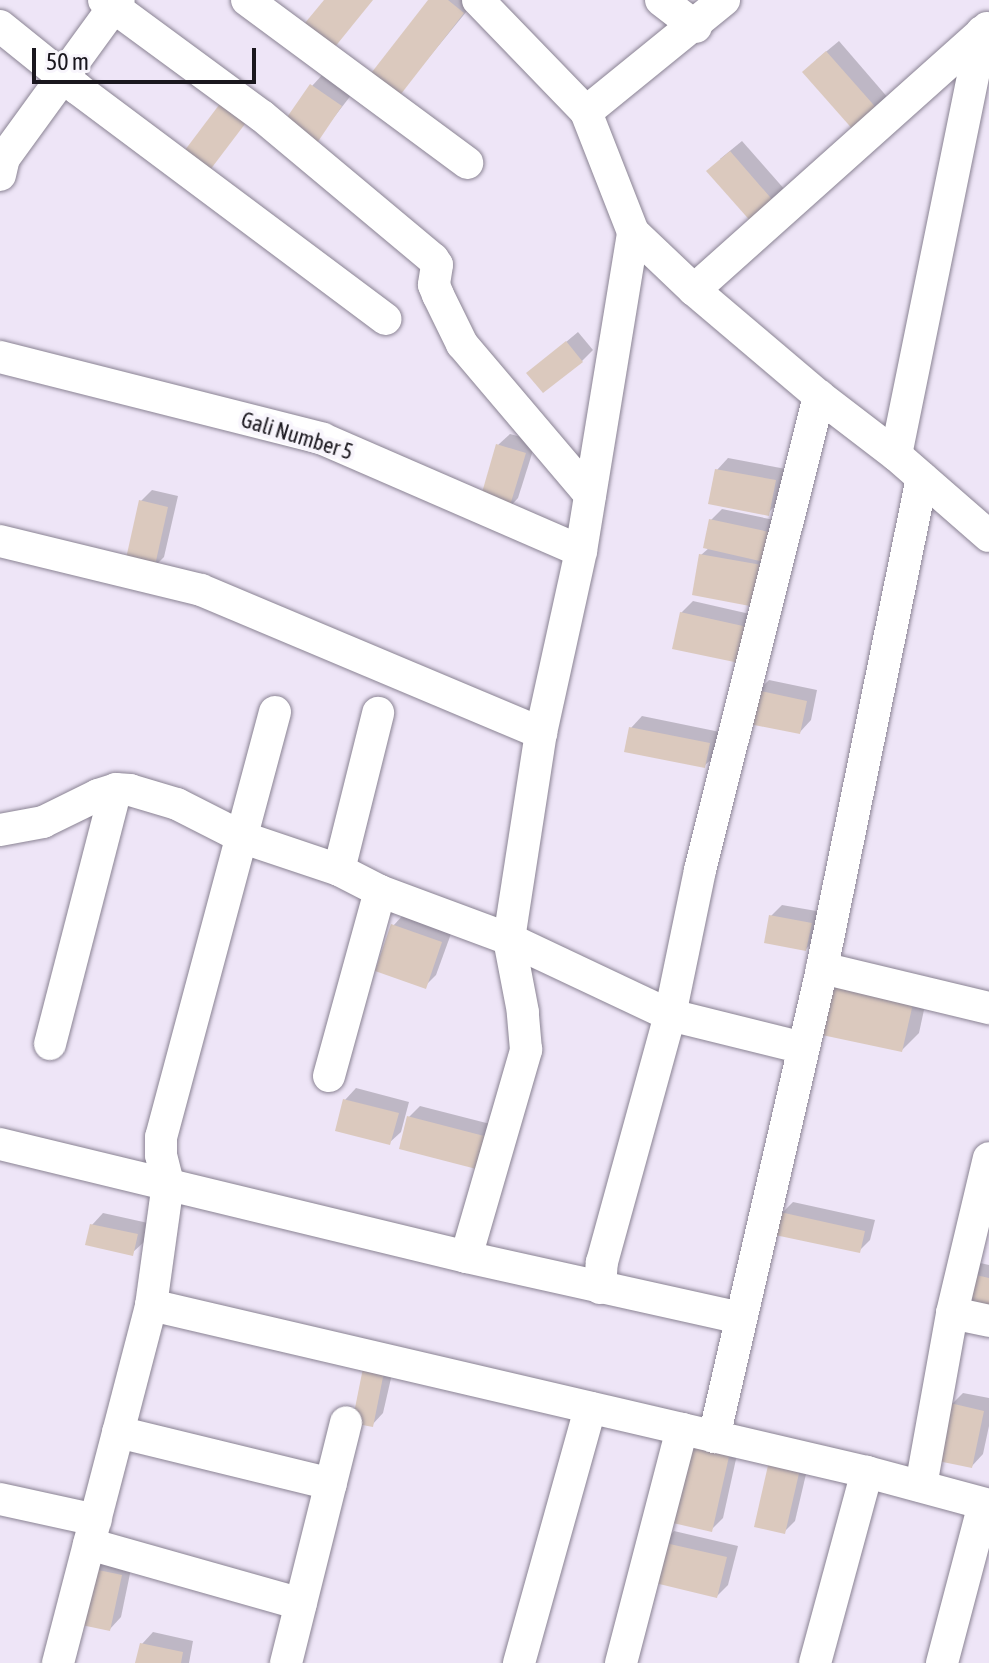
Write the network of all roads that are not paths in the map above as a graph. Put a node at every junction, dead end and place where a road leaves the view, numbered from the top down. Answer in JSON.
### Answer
{"nodes":[{"id":1,"x":247,"y":0,"type":"edge"},
{"id":2,"x":478,"y":0,"type":"edge"},
{"id":3,"x":661,"y":0,"type":"edge"},
{"id":4,"x":724,"y":0,"type":"edge"},
{"id":5,"x":112,"y":3,"type":"edge"},
{"id":6,"x":0,"y":26,"type":"edge"},
{"id":7,"x":696,"y":27,"type":"junction"},
{"id":8,"x":985,"y":29,"type":"edge"},
{"id":9,"x":63,"y":77,"type":"junction"},
{"id":10,"x":586,"y":112,"type":"junction"},
{"id":11,"x":467,"y":163,"type":"dead end"},
{"id":12,"x":0,"y":175,"type":"edge"},
{"id":13,"x":633,"y":232,"type":"junction"},
{"id":14,"x":694,"y":290,"type":"junction"},
{"id":15,"x":386,"y":319,"type":"dead end"},
{"id":16,"x":0,"y":357,"type":"edge"},
{"id":17,"x":819,"y":396,"type":"junction"},
{"id":18,"x":896,"y":455,"type":"junction"},
{"id":19,"x":922,"y":478,"type":"junction"},
{"id":20,"x":590,"y":495,"type":"junction"},
{"id":21,"x":989,"y":536,"type":"edge"},
{"id":22,"x":0,"y":541,"type":"edge"},
{"id":23,"x":581,"y":551,"type":"junction"},
{"id":24,"x":275,"y":712,"type":"dead end"},
{"id":25,"x":378,"y":713,"type":"dead end"},
{"id":26,"x":541,"y":733,"type":"junction"},
{"id":27,"x":116,"y":789,"type":"junction"},
{"id":28,"x":0,"y":830,"type":"edge"},
{"id":29,"x":244,"y":838,"type":"junction"},
{"id":30,"x":339,"y":870,"type":"junction"},
{"id":31,"x":380,"y":891,"type":"junction"},
{"id":32,"x":509,"y":939,"type":"junction"},
{"id":33,"x":822,"y":968,"type":"junction"},
{"id":34,"x":989,"y":1008,"type":"edge"},
{"id":35,"x":670,"y":1015,"type":"junction"},
{"id":36,"x":50,"y":1044,"type":"dead end"},
{"id":37,"x":803,"y":1048,"type":"junction"},
{"id":38,"x":329,"y":1076,"type":"dead end"},
{"id":39,"x":0,"y":1144,"type":"edge"},
{"id":40,"x":989,"y":1158,"type":"edge"},
{"id":41,"x":168,"y":1183,"type":"junction"},
{"id":42,"x":466,"y":1257,"type":"junction"},
{"id":43,"x":600,"y":1288,"type":"junction"},
{"id":44,"x":151,"y":1305,"type":"junction"},
{"id":45,"x":952,"y":1313,"type":"junction"},
{"id":46,"x":741,"y":1318,"type":"junction"},
{"id":47,"x":989,"y":1321,"type":"edge"},
{"id":48,"x":590,"y":1408,"type":"junction"},
{"id":49,"x":346,"y":1422,"type":"dead end"},
{"id":50,"x":682,"y":1429,"type":"junction"},
{"id":51,"x":118,"y":1432,"type":"junction"},
{"id":52,"x":714,"y":1437,"type":"junction"},
{"id":53,"x":867,"y":1472,"type":"junction"},
{"id":54,"x":331,"y":1484,"type":"junction"},
{"id":55,"x":921,"y":1486,"type":"junction"},
{"id":56,"x":0,"y":1499,"type":"edge"},
{"id":57,"x":986,"y":1504,"type":"edge"},
{"id":58,"x":92,"y":1532,"type":"junction"},
{"id":59,"x":301,"y":1604,"type":"junction"},
{"id":60,"x":58,"y":1663,"type":"edge"},
{"id":61,"x":286,"y":1663,"type":"edge"},
{"id":62,"x":519,"y":1663,"type":"edge"},
{"id":63,"x":621,"y":1663,"type":"edge"},
{"id":64,"x":815,"y":1663,"type":"edge"},
{"id":65,"x":942,"y":1663,"type":"edge"}],
"edges":[{"from":1,"to":11,"type":"street"},
{"from":2,"to":10,"type":"street"},
{"from":3,"to":7,"type":"street"},
{"from":4,"to":7,"type":"street"},
{"from":5,"to":9,"type":"street"},
{"from":5,"to":20,"type":"street"},
{"from":6,"to":9,"type":"street"},
{"from":7,"to":10,"type":"street"},
{"from":8,"to":14,"type":"street"},
{"from":8,"to":18,"type":"street"},
{"from":9,"to":12,"type":"street"},
{"from":9,"to":15,"type":"street"},
{"from":10,"to":13,"type":"street"},
{"from":13,"to":14,"type":"street"},
{"from":13,"to":20,"type":"street"},
{"from":14,"to":17,"type":"street"},
{"from":16,"to":23,"type":"street","name":"Gali Number 5"},
{"from":17,"to":18,"type":"street"},
{"from":17,"to":35,"type":"street"},
{"from":18,"to":19,"type":"street"},
{"from":19,"to":21,"type":"street"},
{"from":19,"to":33,"type":"street"},
{"from":20,"to":23,"type":"street"},
{"from":22,"to":26,"type":"street"},
{"from":23,"to":26,"type":"street"},
{"from":24,"to":29,"type":"street"},
{"from":25,"to":30,"type":"street"},
{"from":26,"to":32,"type":"street"},
{"from":27,"to":28,"type":"street"},
{"from":27,"to":29,"type":"street"},
{"from":27,"to":36,"type":"street"},
{"from":29,"to":30,"type":"street"},
{"from":29,"to":41,"type":"street"},
{"from":30,"to":31,"type":"street"},
{"from":31,"to":32,"type":"street"},
{"from":31,"to":38,"type":"street"},
{"from":32,"to":35,"type":"street"},
{"from":32,"to":42,"type":"street"},
{"from":33,"to":34,"type":"street"},
{"from":33,"to":37,"type":"street"},
{"from":35,"to":37,"type":"street"},
{"from":35,"to":43,"type":"street"},
{"from":37,"to":46,"type":"street"},
{"from":39,"to":41,"type":"street"},
{"from":40,"to":45,"type":"street"},
{"from":41,"to":42,"type":"street"},
{"from":41,"to":44,"type":"street"},
{"from":42,"to":43,"type":"street"},
{"from":43,"to":46,"type":"street"},
{"from":44,"to":48,"type":"street"},
{"from":44,"to":51,"type":"street"},
{"from":45,"to":47,"type":"street"},
{"from":45,"to":55,"type":"street"},
{"from":46,"to":52,"type":"street"},
{"from":48,"to":50,"type":"street"},
{"from":48,"to":62,"type":"street"},
{"from":49,"to":54,"type":"street"},
{"from":50,"to":52,"type":"street"},
{"from":50,"to":63,"type":"street"},
{"from":51,"to":54,"type":"street"},
{"from":51,"to":58,"type":"street"},
{"from":52,"to":53,"type":"street"},
{"from":53,"to":55,"type":"street"},
{"from":53,"to":64,"type":"street"},
{"from":54,"to":59,"type":"street"},
{"from":55,"to":57,"type":"street"},
{"from":56,"to":58,"type":"street"},
{"from":57,"to":65,"type":"street"},
{"from":58,"to":59,"type":"street"},
{"from":58,"to":60,"type":"street"},
{"from":59,"to":61,"type":"street"}]}
